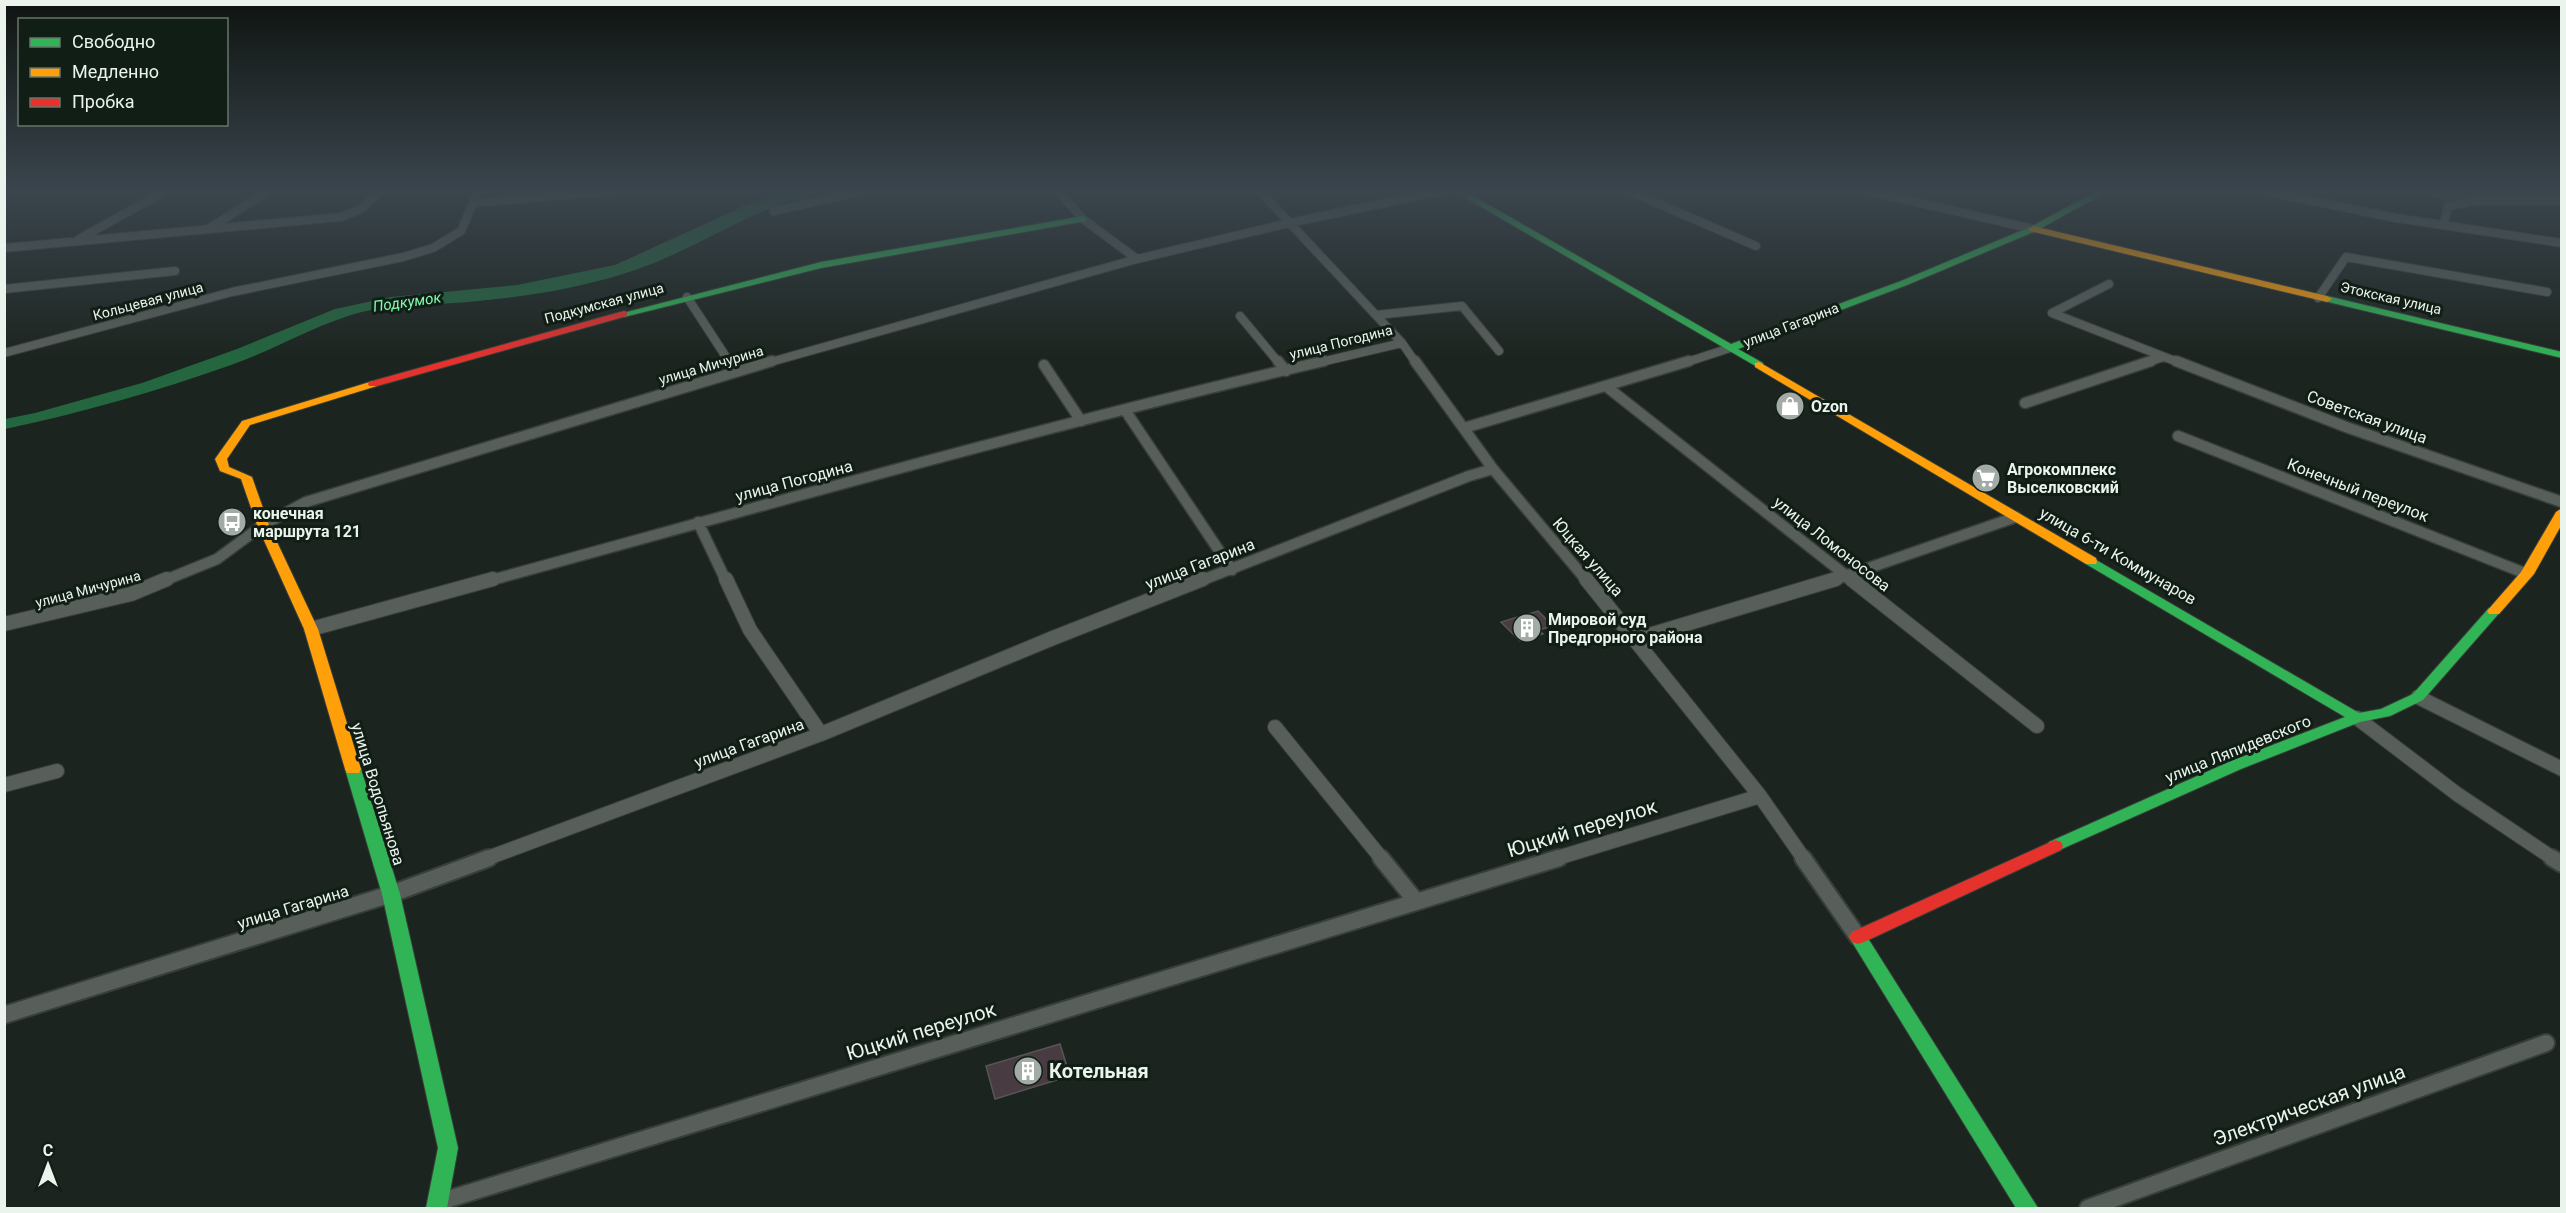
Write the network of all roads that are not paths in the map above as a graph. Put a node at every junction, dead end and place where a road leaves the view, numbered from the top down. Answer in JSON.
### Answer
{"nodes":[{"id":1,"x":435,"y":247,"type":"edge"},
{"id":2,"x":926,"y":247,"type":"edge"},
{"id":3,"x":1120,"y":247,"type":"edge"},
{"id":4,"x":1189,"y":247,"type":"edge"},
{"id":5,"x":1311,"y":247,"type":"edge"},
{"id":6,"x":1554,"y":247,"type":"edge"},
{"id":7,"x":1991,"y":247,"type":"edge"},
{"id":8,"x":2106,"y":247,"type":"edge"},
{"id":9,"x":1137,"y":259,"type":"junction"},
{"id":10,"x":175,"y":271,"type":"dead end"},
{"id":11,"x":2109,"y":284,"type":"dead end"},
{"id":12,"x":4,"y":289,"type":"edge"},
{"id":13,"x":2547,"y":292,"type":"dead end"},
{"id":14,"x":687,"y":297,"type":"junction"},
{"id":15,"x":2318,"y":298,"type":"junction"},
{"id":16,"x":1376,"y":315,"type":"junction"},
{"id":17,"x":1240,"y":316,"type":"dead end"},
{"id":18,"x":1402,"y":343,"type":"junction"},
{"id":19,"x":1730,"y":348,"type":"junction"},
{"id":20,"x":1499,"y":351,"type":"dead end"},
{"id":21,"x":4,"y":354,"type":"edge"},
{"id":22,"x":2562,"y":355,"type":"edge"},
{"id":23,"x":2163,"y":357,"type":"junction"},
{"id":24,"x":1044,"y":365,"type":"dead end"},
{"id":25,"x":1286,"y":371,"type":"junction"},
{"id":26,"x":736,"y":372,"type":"junction"},
{"id":27,"x":1607,"y":387,"type":"junction"},
{"id":28,"x":2025,"y":403,"type":"dead end"},
{"id":29,"x":1125,"y":410,"type":"junction"},
{"id":30,"x":1082,"y":421,"type":"junction"},
{"id":31,"x":246,"y":423,"type":"joint"},
{"id":32,"x":1464,"y":428,"type":"junction"},
{"id":33,"x":2178,"y":436,"type":"dead end"},
{"id":34,"x":1492,"y":469,"type":"junction"},
{"id":35,"x":2562,"y":502,"type":"edge"},
{"id":36,"x":2562,"y":512,"type":"edge"},
{"id":37,"x":2016,"y":517,"type":"junction"},
{"id":38,"x":698,"y":522,"type":"junction"},
{"id":39,"x":263,"y":525,"type":"junction"},
{"id":40,"x":1232,"y":570,"type":"junction"},
{"id":41,"x":2527,"y":574,"type":"junction"},
{"id":42,"x":1847,"y":576,"type":"junction"},
{"id":43,"x":4,"y":624,"type":"edge"},
{"id":44,"x":311,"y":629,"type":"junction"},
{"id":45,"x":1636,"y":639,"type":"junction"},
{"id":46,"x":2418,"y":697,"type":"junction"},
{"id":47,"x":2357,"y":718,"type":"junction"},
{"id":48,"x":2037,"y":726,"type":"dead end"},
{"id":49,"x":1275,"y":727,"type":"dead end"},
{"id":50,"x":821,"y":734,"type":"junction"},
{"id":51,"x":2562,"y":769,"type":"edge"},
{"id":52,"x":57,"y":771,"type":"dead end"},
{"id":53,"x":4,"y":785,"type":"edge"},
{"id":54,"x":1760,"y":796,"type":"junction"},
{"id":55,"x":2562,"y":864,"type":"edge"},
{"id":56,"x":392,"y":894,"type":"junction"},
{"id":57,"x":1415,"y":900,"type":"junction"},
{"id":58,"x":1858,"y":937,"type":"junction"},
{"id":59,"x":4,"y":1014,"type":"edge"},
{"id":60,"x":2546,"y":1044,"type":"dead end"},
{"id":61,"x":438,"y":1205,"type":"edge"},
{"id":62,"x":2028,"y":1209,"type":"edge"},
{"id":63,"x":2088,"y":1209,"type":"edge"}],
"edges":[{"from":1,"to":21,"type":"street","name":"Кольцевая улица"},
{"from":2,"to":14,"type":"street","name":"Подкумская улица"},
{"from":3,"to":9,"type":"street"},
{"from":4,"to":9,"type":"street","name":"улица Мичурина"},
{"from":5,"to":16,"type":"street","name":"Юцкая улица"},
{"from":6,"to":19,"type":"street","name":"улица 6-ти Коммунаров"},
{"from":7,"to":19,"type":"street","name":"улица Гагарина"},
{"from":8,"to":15,"type":"street","name":"Этокская улица"},
{"from":9,"to":26,"type":"street","name":"улица Мичурина"},
{"from":10,"to":12,"type":"street"},
{"from":11,"to":23,"type":"street","name":"Советская улица"},
{"from":13,"to":15,"type":"street"},
{"from":14,"to":26,"type":"street"},
{"from":14,"to":31,"type":"street","name":"Подкумская улица"},
{"from":15,"to":22,"type":"street","name":"Этокская улица"},
{"from":16,"to":18,"type":"street","name":"Юцкая улица"},
{"from":16,"to":20,"type":"street"},
{"from":17,"to":25,"type":"street","name":"улица Погодина"},
{"from":18,"to":25,"type":"street","name":"улица Погодина"},
{"from":18,"to":32,"type":"street","name":"Юцкая улица"},
{"from":19,"to":27,"type":"street","name":"улица Гагарина"},
{"from":19,"to":37,"type":"street","name":"улица 6-ти Коммунаров"},
{"from":23,"to":28,"type":"street"},
{"from":23,"to":35,"type":"street","name":"Советская улица"},
{"from":24,"to":30,"type":"street"},
{"from":25,"to":29,"type":"street","name":"улица Погодина"},
{"from":26,"to":39,"type":"street","name":"улица Мичурина"},
{"from":27,"to":32,"type":"street","name":"улица Гагарина"},
{"from":27,"to":42,"type":"street","name":"улица Ломоносова"},
{"from":29,"to":30,"type":"street","name":"улица Погодина"},
{"from":29,"to":40,"type":"street"},
{"from":30,"to":38,"type":"street","name":"улица Погодина"},
{"from":31,"to":39,"type":"street","name":"улица Водопьянова"},
{"from":32,"to":34,"type":"street","name":"Юцкая улица"},
{"from":33,"to":41,"type":"street","name":"Конечный переулок"},
{"from":34,"to":40,"type":"street","name":"улица Гагарина"},
{"from":34,"to":45,"type":"street","name":"Юцкая улица"},
{"from":36,"to":41,"type":"street","name":"улица Ляпидевского"},
{"from":37,"to":42,"type":"street"},
{"from":37,"to":47,"type":"street","name":"улица 6-ти Коммунаров"},
{"from":38,"to":44,"type":"street","name":"улица Погодина"},
{"from":38,"to":50,"type":"street"},
{"from":39,"to":43,"type":"street","name":"улица Мичурина"},
{"from":39,"to":44,"type":"street","name":"улица Водопьянова"},
{"from":40,"to":50,"type":"street","name":"улица Гагарина"},
{"from":41,"to":46,"type":"street","name":"улица Ляпидевского"},
{"from":42,"to":45,"type":"street"},
{"from":42,"to":48,"type":"street","name":"улица Ломоносова"},
{"from":44,"to":56,"type":"street","name":"улица Водопьянова"},
{"from":45,"to":54,"type":"street","name":"Юцкая улица"},
{"from":46,"to":47,"type":"street","name":"улица Ляпидевского"},
{"from":46,"to":51,"type":"street"},
{"from":47,"to":55,"type":"street","name":"улица 6-ти Коммунаров"},
{"from":47,"to":58,"type":"street","name":"улица Ляпидевского"},
{"from":49,"to":57,"type":"street"},
{"from":50,"to":56,"type":"street","name":"улица Гагарина"},
{"from":52,"to":53,"type":"street"},
{"from":54,"to":57,"type":"street","name":"Юцкий переулок"},
{"from":54,"to":58,"type":"street","name":"Юцкая улица"},
{"from":56,"to":59,"type":"street","name":"улица Гагарина"},
{"from":56,"to":61,"type":"street","name":"улица Водопьянова"},
{"from":57,"to":61,"type":"street","name":"Юцкий переулок"},
{"from":58,"to":62,"type":"street"},
{"from":60,"to":63,"type":"street","name":"Электрическая улица"}]}
